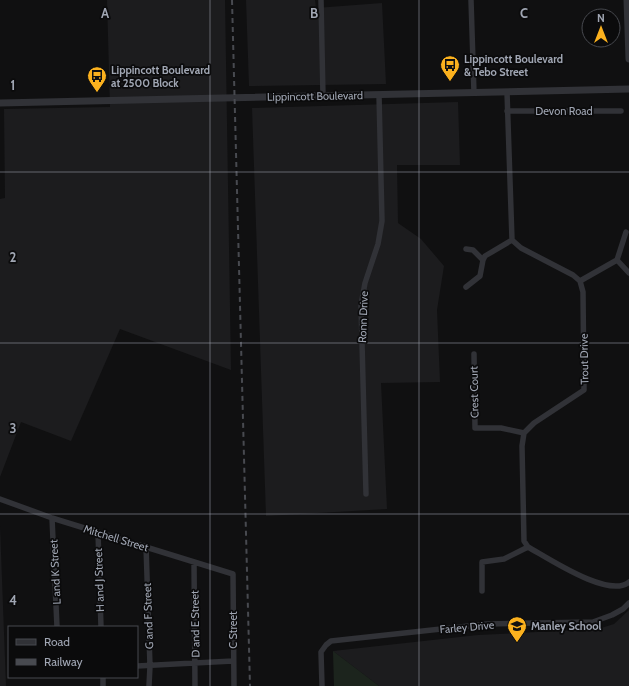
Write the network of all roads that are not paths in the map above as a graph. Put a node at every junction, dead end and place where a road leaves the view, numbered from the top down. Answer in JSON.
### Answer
{"nodes":[{"id":1,"x":321,"y":0,"type":"edge"},
{"id":2,"x":471,"y":0,"type":"edge"},
{"id":3,"x":627,"y":0,"type":"edge"},
{"id":4,"x":629,"y":59,"type":"edge"},
{"id":5,"x":629,"y":89,"type":"edge"},
{"id":6,"x":507,"y":92,"type":"junction"},
{"id":7,"x":474,"y":93,"type":"junction"},
{"id":8,"x":379,"y":95,"type":"junction"},
{"id":9,"x":323,"y":96,"type":"junction"},
{"id":10,"x":0,"y":103,"type":"edge"},
{"id":11,"x":507,"y":111,"type":"junction"},
{"id":12,"x":621,"y":111,"type":"dead end"},
{"id":13,"x":626,"y":232,"type":"dead end"},
{"id":14,"x":512,"y":240,"type":"junction"},
{"id":15,"x":466,"y":249,"type":"dead end"},
{"id":16,"x":484,"y":258,"type":"junction"},
{"id":17,"x":617,"y":260,"type":"junction"},
{"id":18,"x":629,"y":273,"type":"edge"},
{"id":19,"x":580,"y":281,"type":"junction"},
{"id":20,"x":466,"y":287,"type":"dead end"},
{"id":21,"x":474,"y":354,"type":"dead end"},
{"id":22,"x":524,"y":433,"type":"junction"},
{"id":23,"x":366,"y":494,"type":"dead end"},
{"id":24,"x":0,"y":499,"type":"edge"},
{"id":25,"x":52,"y":518,"type":"junction"},
{"id":26,"x":98,"y":532,"type":"junction"},
{"id":27,"x":146,"y":546,"type":"junction"},
{"id":28,"x":528,"y":547,"type":"junction"},
{"id":29,"x":194,"y":562,"type":"junction"},
{"id":30,"x":233,"y":574,"type":"joint"},
{"id":31,"x":629,"y":582,"type":"edge"},
{"id":32,"x":482,"y":591,"type":"dead end"},
{"id":33,"x":629,"y":603,"type":"edge"},
{"id":34,"x":57,"y":626,"type":"edge"},
{"id":35,"x":101,"y":626,"type":"edge"},
{"id":36,"x":233,"y":661,"type":"junction"},
{"id":37,"x":196,"y":663,"type":"junction"},
{"id":38,"x":138,"y":666,"type":"edge"},
{"id":39,"x":150,"y":666,"type":"junction"},
{"id":40,"x":149,"y":686,"type":"edge"},
{"id":41,"x":195,"y":686,"type":"edge"},
{"id":42,"x":234,"y":686,"type":"edge"},
{"id":43,"x":322,"y":686,"type":"edge"}],
"edges":[{"from":1,"to":9,"type":"street"},
{"from":2,"to":7,"type":"street"},
{"from":3,"to":4,"type":"street"},
{"from":5,"to":6,"type":"street","name":"Lippincott Boulevard"},
{"from":6,"to":7,"type":"street","name":"Lippincott Boulevard"},
{"from":6,"to":11,"type":"street"},
{"from":7,"to":8,"type":"street","name":"Lippincott Boulevard"},
{"from":8,"to":9,"type":"street","name":"Lippincott Boulevard"},
{"from":8,"to":23,"type":"street","name":"Ronn Drive"},
{"from":9,"to":10,"type":"street","name":"Lippincott Boulevard"},
{"from":11,"to":12,"type":"street","name":"Devon Road"},
{"from":11,"to":14,"type":"street"},
{"from":13,"to":17,"type":"street"},
{"from":14,"to":16,"type":"street"},
{"from":14,"to":19,"type":"street"},
{"from":15,"to":16,"type":"street"},
{"from":16,"to":20,"type":"street"},
{"from":17,"to":18,"type":"street"},
{"from":17,"to":19,"type":"street"},
{"from":19,"to":22,"type":"street","name":"Trout Drive"},
{"from":21,"to":22,"type":"street","name":"Crest Court"},
{"from":22,"to":28,"type":"street"},
{"from":24,"to":25,"type":"street","name":"Mitchell Street"},
{"from":25,"to":26,"type":"street","name":"Mitchell Street"},
{"from":25,"to":34,"type":"street","name":"L and K Street"},
{"from":26,"to":27,"type":"street","name":"Mitchell Street"},
{"from":26,"to":35,"type":"street","name":"H and J Street"},
{"from":27,"to":29,"type":"street","name":"Mitchell Street"},
{"from":27,"to":39,"type":"street","name":"G and F Street"},
{"from":28,"to":31,"type":"street"},
{"from":28,"to":32,"type":"street"},
{"from":29,"to":30,"type":"street","name":"Mitchell Street"},
{"from":29,"to":37,"type":"street","name":"D and E Street"},
{"from":30,"to":36,"type":"street","name":"C Street"},
{"from":33,"to":43,"type":"street","name":"Farley Drive"},
{"from":36,"to":37,"type":"street"},
{"from":36,"to":42,"type":"street","name":"C Street"},
{"from":37,"to":39,"type":"street"},
{"from":37,"to":41,"type":"street","name":"D and E Street"},
{"from":38,"to":39,"type":"street"},
{"from":39,"to":40,"type":"street","name":"G and F Street"}]}
